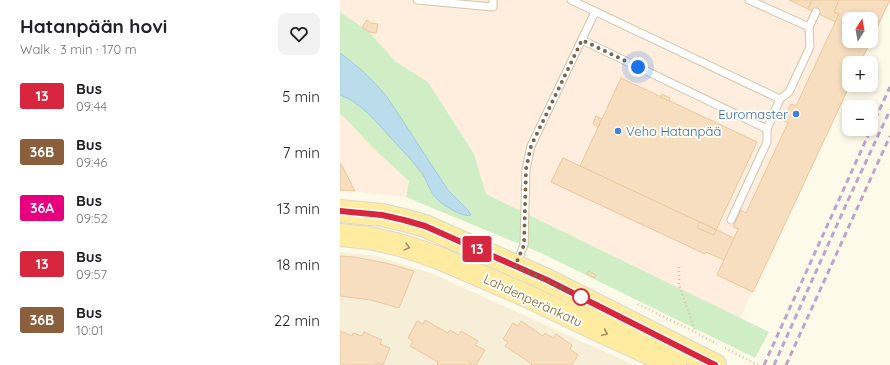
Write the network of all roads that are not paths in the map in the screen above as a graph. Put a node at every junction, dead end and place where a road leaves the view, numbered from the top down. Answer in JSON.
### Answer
{"nodes":[{"id":1,"x":418,"y":0,"type":"edge"},
{"id":2,"x":493,"y":0,"type":"edge"},
{"id":3,"x":571,"y":0,"type":"edge"},
{"id":4,"x":749,"y":0,"type":"edge"},
{"id":5,"x":595,"y":12,"type":"junction"},
{"id":6,"x":816,"y":12,"type":"dead end"},
{"id":7,"x":809,"y":27,"type":"junction"},
{"id":8,"x":582,"y":40,"type":"junction"},
{"id":9,"x":780,"y":99,"type":"junction"},
{"id":10,"x":767,"y":129,"type":"junction"},
{"id":11,"x":340,"y":211,"type":"edge"},
{"id":12,"x":731,"y":220,"type":"dead end"},
{"id":13,"x":340,"y":235,"type":"edge"},
{"id":14,"x":511,"y":276,"type":"junction"},
{"id":15,"x":675,"y":365,"type":"edge"},
{"id":16,"x":715,"y":365,"type":"edge"}],
"edges":[{"from":1,"to":2,"type":"lane"},
{"from":3,"to":5,"type":"lane"},
{"from":4,"to":7,"type":"lane"},
{"from":5,"to":8,"type":"lane"},
{"from":5,"to":9,"type":"lane"},
{"from":6,"to":7,"type":"lane"},
{"from":7,"to":9,"type":"lane"},
{"from":8,"to":10,"type":"lane"},
{"from":8,"to":14,"type":"lane"},
{"from":9,"to":10,"type":"lane"},
{"from":10,"to":12,"type":"lane"},
{"from":11,"to":14,"type":"main road","name":"Lahdenperänkatu"},
{"from":13,"to":14,"type":"main road","name":"Lahdenperänkatu","one_way":true},
{"from":14,"to":15,"type":"main road","name":"Lahdenperänkatu","one_way":true},
{"from":14,"to":16,"type":"main road","name":"Lahdenperänkatu"}]}
